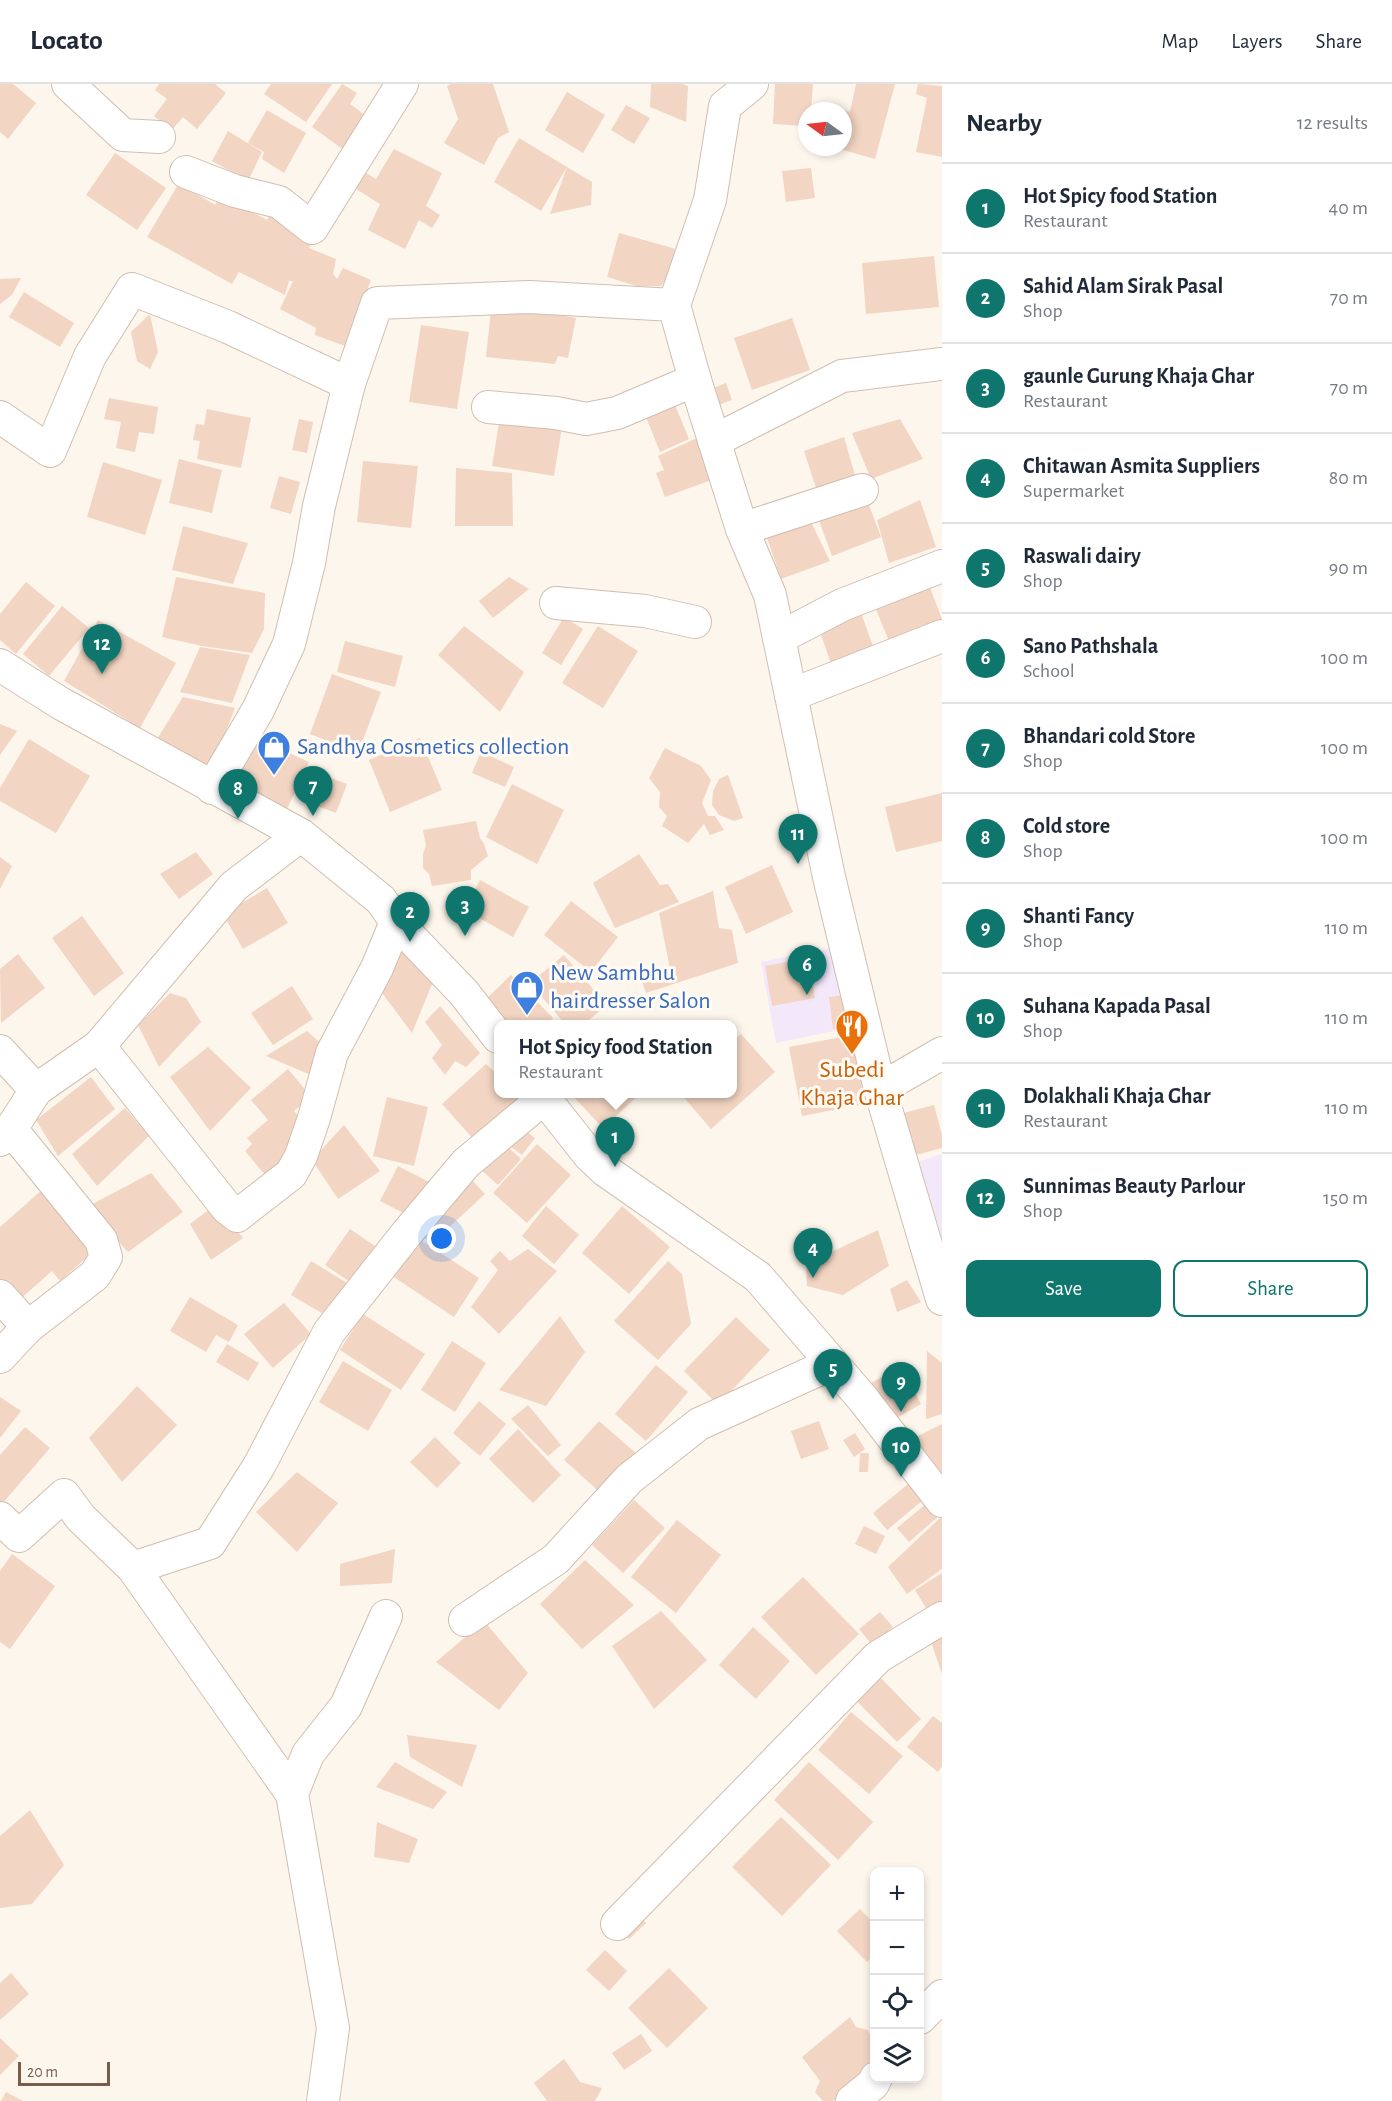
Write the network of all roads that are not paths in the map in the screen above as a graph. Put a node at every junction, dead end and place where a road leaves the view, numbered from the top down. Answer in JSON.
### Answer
{"nodes":[{"id":1,"x":68,"y":84,"type":"edge"},
{"id":2,"x":402,"y":84,"type":"edge"},
{"id":3,"x":752,"y":84,"type":"edge"},
{"id":4,"x":159,"y":137,"type":"dead end"},
{"id":5,"x":186,"y":172,"type":"dead end"},
{"id":6,"x":674,"y":305,"type":"junction"},
{"id":7,"x":942,"y":364,"type":"edge"},
{"id":8,"x":695,"y":380,"type":"junction"},
{"id":9,"x":349,"y":384,"type":"junction"},
{"id":10,"x":488,"y":407,"type":"dead end"},
{"id":11,"x":0,"y":417,"type":"edge"},
{"id":12,"x":714,"y":441,"type":"junction"},
{"id":13,"x":862,"y":490,"type":"dead end"},
{"id":14,"x":742,"y":529,"type":"junction"},
{"id":15,"x":942,"y":566,"type":"edge"},
{"id":16,"x":556,"y":603,"type":"dead end"},
{"id":17,"x":695,"y":622,"type":"dead end"},
{"id":18,"x":942,"y":636,"type":"edge"},
{"id":19,"x":779,"y":638,"type":"junction"},
{"id":20,"x":0,"y":665,"type":"edge"},
{"id":21,"x":791,"y":695,"type":"junction"},
{"id":22,"x":212,"y":788,"type":"junction"},
{"id":23,"x":301,"y":835,"type":"junction"},
{"id":24,"x":396,"y":922,"type":"junction"},
{"id":25,"x":494,"y":1033,"type":"edge"},
{"id":26,"x":99,"y":1046,"type":"junction"},
{"id":27,"x":0,"y":1051,"type":"edge"},
{"id":28,"x":942,"y":1053,"type":"edge"},
{"id":29,"x":880,"y":1089,"type":"junction"},
{"id":30,"x":36,"y":1090,"type":"junction"},
{"id":31,"x":540,"y":1098,"type":"edge"},
{"id":32,"x":544,"y":1098,"type":"edge"},
{"id":33,"x":6,"y":1134,"type":"edge"},
{"id":34,"x":0,"y":1296,"type":"edge"},
{"id":35,"x":942,"y":1299,"type":"edge"},
{"id":36,"x":28,"y":1328,"type":"junction"},
{"id":37,"x":0,"y":1357,"type":"edge"},
{"id":38,"x":831,"y":1364,"type":"junction"},
{"id":39,"x":942,"y":1501,"type":"edge"},
{"id":40,"x":0,"y":1518,"type":"edge"},
{"id":41,"x":133,"y":1568,"type":"junction"},
{"id":42,"x":386,"y":1616,"type":"dead end"},
{"id":43,"x":942,"y":1618,"type":"edge"},
{"id":44,"x":465,"y":1620,"type":"dead end"},
{"id":45,"x":292,"y":1794,"type":"junction"},
{"id":46,"x":617,"y":1924,"type":"dead end"},
{"id":47,"x":942,"y":1996,"type":"edge"},
{"id":48,"x":924,"y":2014,"type":"edge"},
{"id":49,"x":323,"y":2101,"type":"edge"}],
"edges":[{"from":1,"to":4,"type":"street"},
{"from":2,"to":5,"type":"street"},
{"from":3,"to":6,"type":"street"},
{"from":6,"to":8,"type":"street"},
{"from":6,"to":9,"type":"street"},
{"from":7,"to":12,"type":"street"},
{"from":8,"to":10,"type":"street"},
{"from":8,"to":12,"type":"street"},
{"from":9,"to":11,"type":"street"},
{"from":9,"to":22,"type":"street"},
{"from":12,"to":14,"type":"street"},
{"from":13,"to":14,"type":"street"},
{"from":14,"to":19,"type":"street"},
{"from":15,"to":19,"type":"street"},
{"from":16,"to":17,"type":"street"},
{"from":18,"to":21,"type":"street"},
{"from":19,"to":21,"type":"street"},
{"from":20,"to":22,"type":"street"},
{"from":21,"to":29,"type":"street"},
{"from":22,"to":23,"type":"street"},
{"from":23,"to":24,"type":"street"},
{"from":23,"to":26,"type":"street"},
{"from":24,"to":25,"type":"street"},
{"from":24,"to":26,"type":"street"},
{"from":26,"to":30,"type":"street"},
{"from":27,"to":30,"type":"street"},
{"from":28,"to":29,"type":"street"},
{"from":29,"to":35,"type":"street"},
{"from":30,"to":33,"type":"street"},
{"from":31,"to":41,"type":"street"},
{"from":32,"to":38,"type":"street"},
{"from":33,"to":36,"type":"street"},
{"from":34,"to":36,"type":"street"},
{"from":36,"to":37,"type":"street"},
{"from":38,"to":39,"type":"street"},
{"from":38,"to":44,"type":"street"},
{"from":40,"to":41,"type":"street"},
{"from":41,"to":45,"type":"street"},
{"from":42,"to":45,"type":"street"},
{"from":43,"to":46,"type":"street"},
{"from":45,"to":49,"type":"street"},
{"from":47,"to":48,"type":"street"}]}
